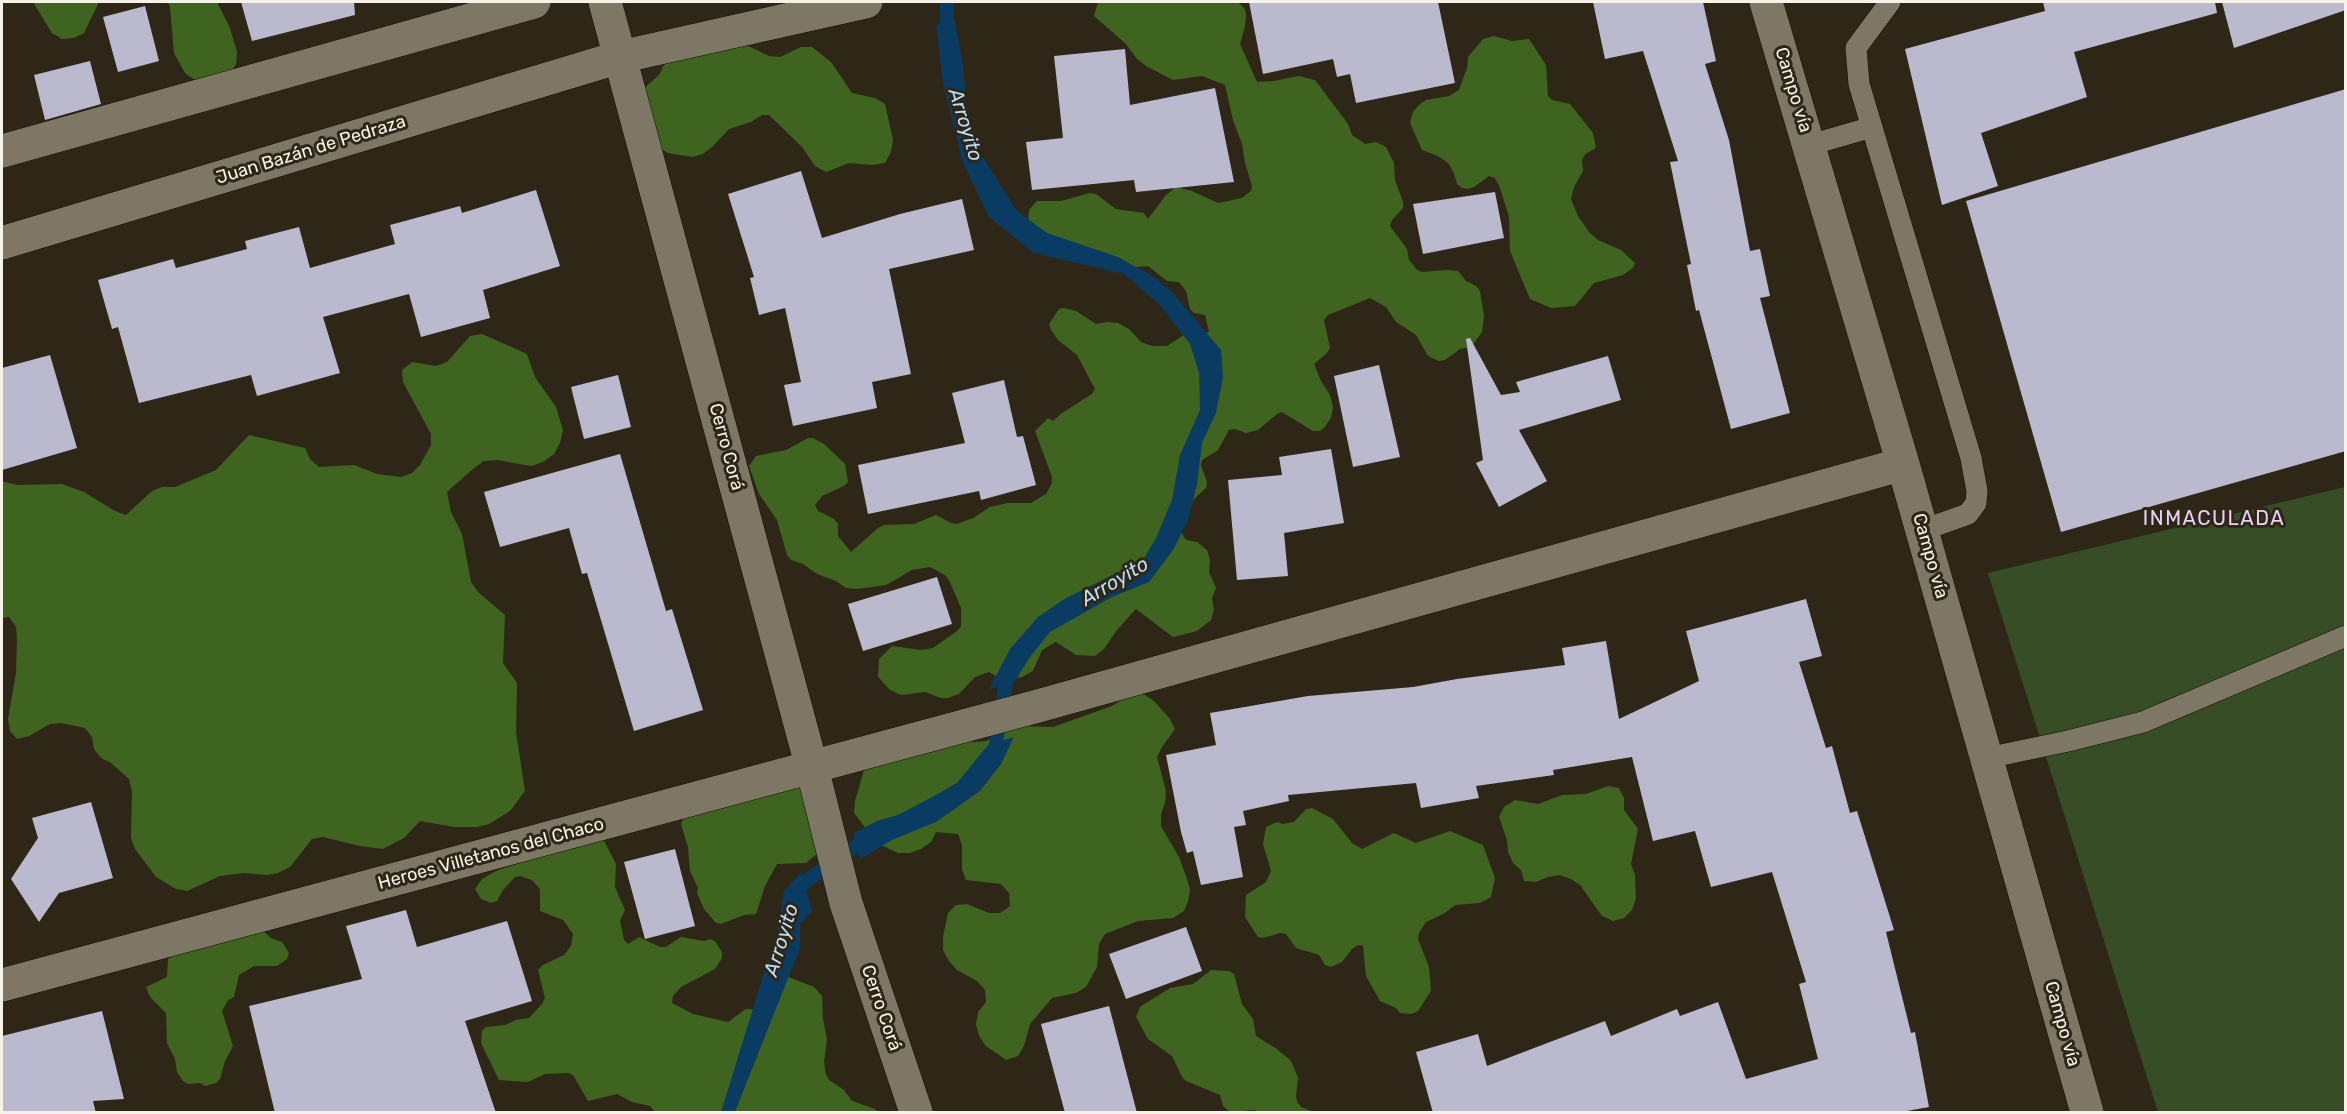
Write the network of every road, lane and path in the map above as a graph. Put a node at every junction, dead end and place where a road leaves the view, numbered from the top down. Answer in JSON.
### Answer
{"nodes":[{"id":1,"x":534,"y":2,"type":"edge"},
{"id":2,"x":605,"y":2,"type":"edge"},
{"id":3,"x":866,"y":2,"type":"edge"},
{"id":4,"x":1766,"y":2,"type":"edge"},
{"id":5,"x":1890,"y":2,"type":"edge"},
{"id":6,"x":621,"y":57,"type":"junction"},
{"id":7,"x":1872,"y":127,"type":"junction"},
{"id":8,"x":1810,"y":145,"type":"junction"},
{"id":9,"x":2,"y":151,"type":"edge"},
{"id":10,"x":2,"y":243,"type":"edge"},
{"id":11,"x":1903,"y":464,"type":"junction"},
{"id":12,"x":1923,"y":530,"type":"junction"},
{"id":13,"x":2346,"y":636,"type":"edge"},
{"id":14,"x":1987,"y":758,"type":"junction"},
{"id":15,"x":813,"y":768,"type":"junction"},
{"id":16,"x":2,"y":985,"type":"edge"},
{"id":17,"x":2085,"y":1112,"type":"edge"},
{"id":18,"x":916,"y":1113,"type":"edge"}],
"edges":[{"from":1,"to":9,"type":"street"},
{"from":2,"to":6,"type":"street","name":"Cerro Corá"},
{"from":3,"to":6,"type":"street","name":"Juan Bazán de Pedraza"},
{"from":4,"to":8,"type":"street","name":"Campo vía"},
{"from":5,"to":7,"type":"lane"},
{"from":6,"to":10,"type":"street","name":"Juan Bazán de Pedraza"},
{"from":6,"to":15,"type":"street","name":"Cerro Corá"},
{"from":7,"to":8,"type":"lane"},
{"from":7,"to":12,"type":"lane"},
{"from":8,"to":11,"type":"street","name":"Campo vía"},
{"from":11,"to":12,"type":"street","name":"Campo vía"},
{"from":11,"to":15,"type":"street","name":"Heroes Villetanos del Chaco"},
{"from":12,"to":14,"type":"street","name":"Campo vía"},
{"from":13,"to":14,"type":"lane"},
{"from":14,"to":17,"type":"street","name":"Campo vía"},
{"from":15,"to":16,"type":"street","name":"Heroes Villetanos del Chaco"},
{"from":15,"to":18,"type":"street","name":"Cerro Corá"}]}
